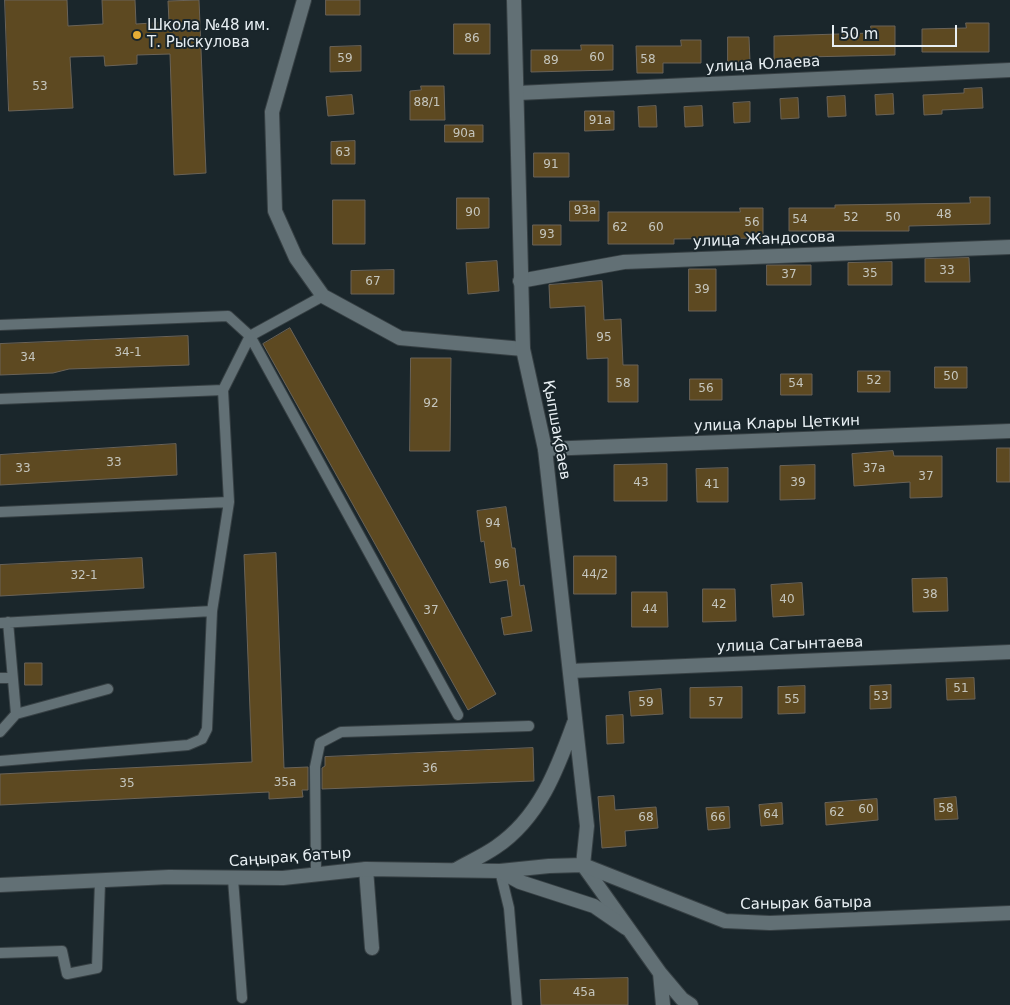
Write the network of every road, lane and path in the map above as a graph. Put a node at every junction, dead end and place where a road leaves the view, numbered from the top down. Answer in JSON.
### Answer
{"nodes":[{"id":1,"x":304,"y":0,"type":"edge"},
{"id":2,"x":514,"y":0,"type":"edge"},
{"id":3,"x":1010,"y":70,"type":"edge"},
{"id":4,"x":518,"y":93,"type":"junction"},
{"id":5,"x":1010,"y":247,"type":"edge"},
{"id":6,"x":520,"y":282,"type":"junction"},
{"id":7,"x":323,"y":296,"type":"junction"},
{"id":8,"x":0,"y":325,"type":"edge"},
{"id":9,"x":250,"y":336,"type":"junction"},
{"id":10,"x":523,"y":348,"type":"junction"},
{"id":11,"x":222,"y":390,"type":"junction"},
{"id":12,"x":0,"y":399,"type":"edge"},
{"id":13,"x":1010,"y":431,"type":"edge"},
{"id":14,"x":545,"y":450,"type":"junction"},
{"id":15,"x":229,"y":502,"type":"junction"},
{"id":16,"x":0,"y":512,"type":"edge"},
{"id":17,"x":212,"y":611,"type":"junction"},
{"id":18,"x":4,"y":622,"type":"edge"},
{"id":19,"x":1010,"y":652,"type":"edge"},
{"id":20,"x":570,"y":671,"type":"junction"},
{"id":21,"x":0,"y":678,"type":"edge"},
{"id":22,"x":12,"y":678,"type":"junction"},
{"id":23,"x":108,"y":689,"type":"dead end"},
{"id":24,"x":16,"y":714,"type":"junction"},
{"id":25,"x":458,"y":715,"type":"dead end"},
{"id":26,"x":576,"y":720,"type":"junction"},
{"id":27,"x":529,"y":726,"type":"dead end"},
{"id":28,"x":0,"y":732,"type":"edge"},
{"id":29,"x":0,"y":761,"type":"edge"},
{"id":30,"x":583,"y":865,"type":"junction"},
{"id":31,"x":366,"y":869,"type":"junction"},
{"id":32,"x":455,"y":870,"type":"junction"},
{"id":33,"x":500,"y":872,"type":"junction"},
{"id":34,"x":316,"y":873,"type":"junction"},
{"id":35,"x":233,"y":879,"type":"junction"},
{"id":36,"x":100,"y":882,"type":"junction"},
{"id":37,"x":0,"y":885,"type":"edge"},
{"id":38,"x":1010,"y":913,"type":"edge"},
{"id":39,"x":626,"y":928,"type":"junction"},
{"id":40,"x":372,"y":948,"type":"dead end"},
{"id":41,"x":0,"y":953,"type":"edge"},
{"id":42,"x":660,"y":973,"type":"junction"},
{"id":43,"x":242,"y":998,"type":"dead end"},
{"id":44,"x":517,"y":1005,"type":"edge"},
{"id":45,"x":663,"y":1005,"type":"edge"},
{"id":46,"x":691,"y":1005,"type":"edge"}],
"edges":[{"from":1,"to":7,"type":"street"},
{"from":2,"to":4,"type":"street","name":"Қыпшақбаев"},
{"from":3,"to":4,"type":"street","name":"улица Юлаева"},
{"from":4,"to":6,"type":"street","name":"Қыпшақбаев"},
{"from":5,"to":6,"type":"street","name":"улица Жандосова"},
{"from":6,"to":10,"type":"street","name":"Қыпшақбаев"},
{"from":7,"to":9,"type":"lane"},
{"from":7,"to":10,"type":"street"},
{"from":8,"to":9,"type":"lane"},
{"from":9,"to":11,"type":"lane"},
{"from":9,"to":25,"type":"lane"},
{"from":10,"to":14,"type":"street","name":"Қыпшақбаев"},
{"from":11,"to":12,"type":"lane"},
{"from":11,"to":15,"type":"lane"},
{"from":13,"to":14,"type":"street","name":"улица Клары Цеткин"},
{"from":14,"to":20,"type":"street","name":"Қыпшақбаев"},
{"from":15,"to":16,"type":"lane"},
{"from":15,"to":17,"type":"lane"},
{"from":17,"to":18,"type":"lane"},
{"from":17,"to":29,"type":"lane"},
{"from":18,"to":22,"type":"lane"},
{"from":19,"to":20,"type":"street","name":"улица Сагынтаева"},
{"from":20,"to":26,"type":"street","name":"Қыпшақбаев"},
{"from":21,"to":22,"type":"lane"},
{"from":22,"to":24,"type":"lane"},
{"from":23,"to":24,"type":"lane"},
{"from":24,"to":28,"type":"lane"},
{"from":26,"to":30,"type":"street","name":"Қыпшақбаев"},
{"from":26,"to":32,"type":"street"},
{"from":27,"to":34,"type":"lane"},
{"from":30,"to":33,"type":"street","name":"Саңырақ батыр"},
{"from":30,"to":38,"type":"street","name":"Санырак батыра"},
{"from":30,"to":39,"type":"street"},
{"from":31,"to":32,"type":"street","name":"Саңырақ батыр"},
{"from":31,"to":34,"type":"street","name":"Саңырақ батыр"},
{"from":31,"to":40,"type":"street"},
{"from":32,"to":33,"type":"street","name":"Саңырақ батыр"},
{"from":33,"to":39,"type":"street"},
{"from":33,"to":44,"type":"lane"},
{"from":34,"to":35,"type":"street","name":"Саңырақ батыр"},
{"from":35,"to":36,"type":"street","name":"Саңырақ батыр"},
{"from":35,"to":43,"type":"lane"},
{"from":36,"to":37,"type":"street","name":"Саңырақ батыр"},
{"from":36,"to":41,"type":"lane"},
{"from":39,"to":42,"type":"street"},
{"from":42,"to":45,"type":"street"},
{"from":42,"to":46,"type":"street"}]}
